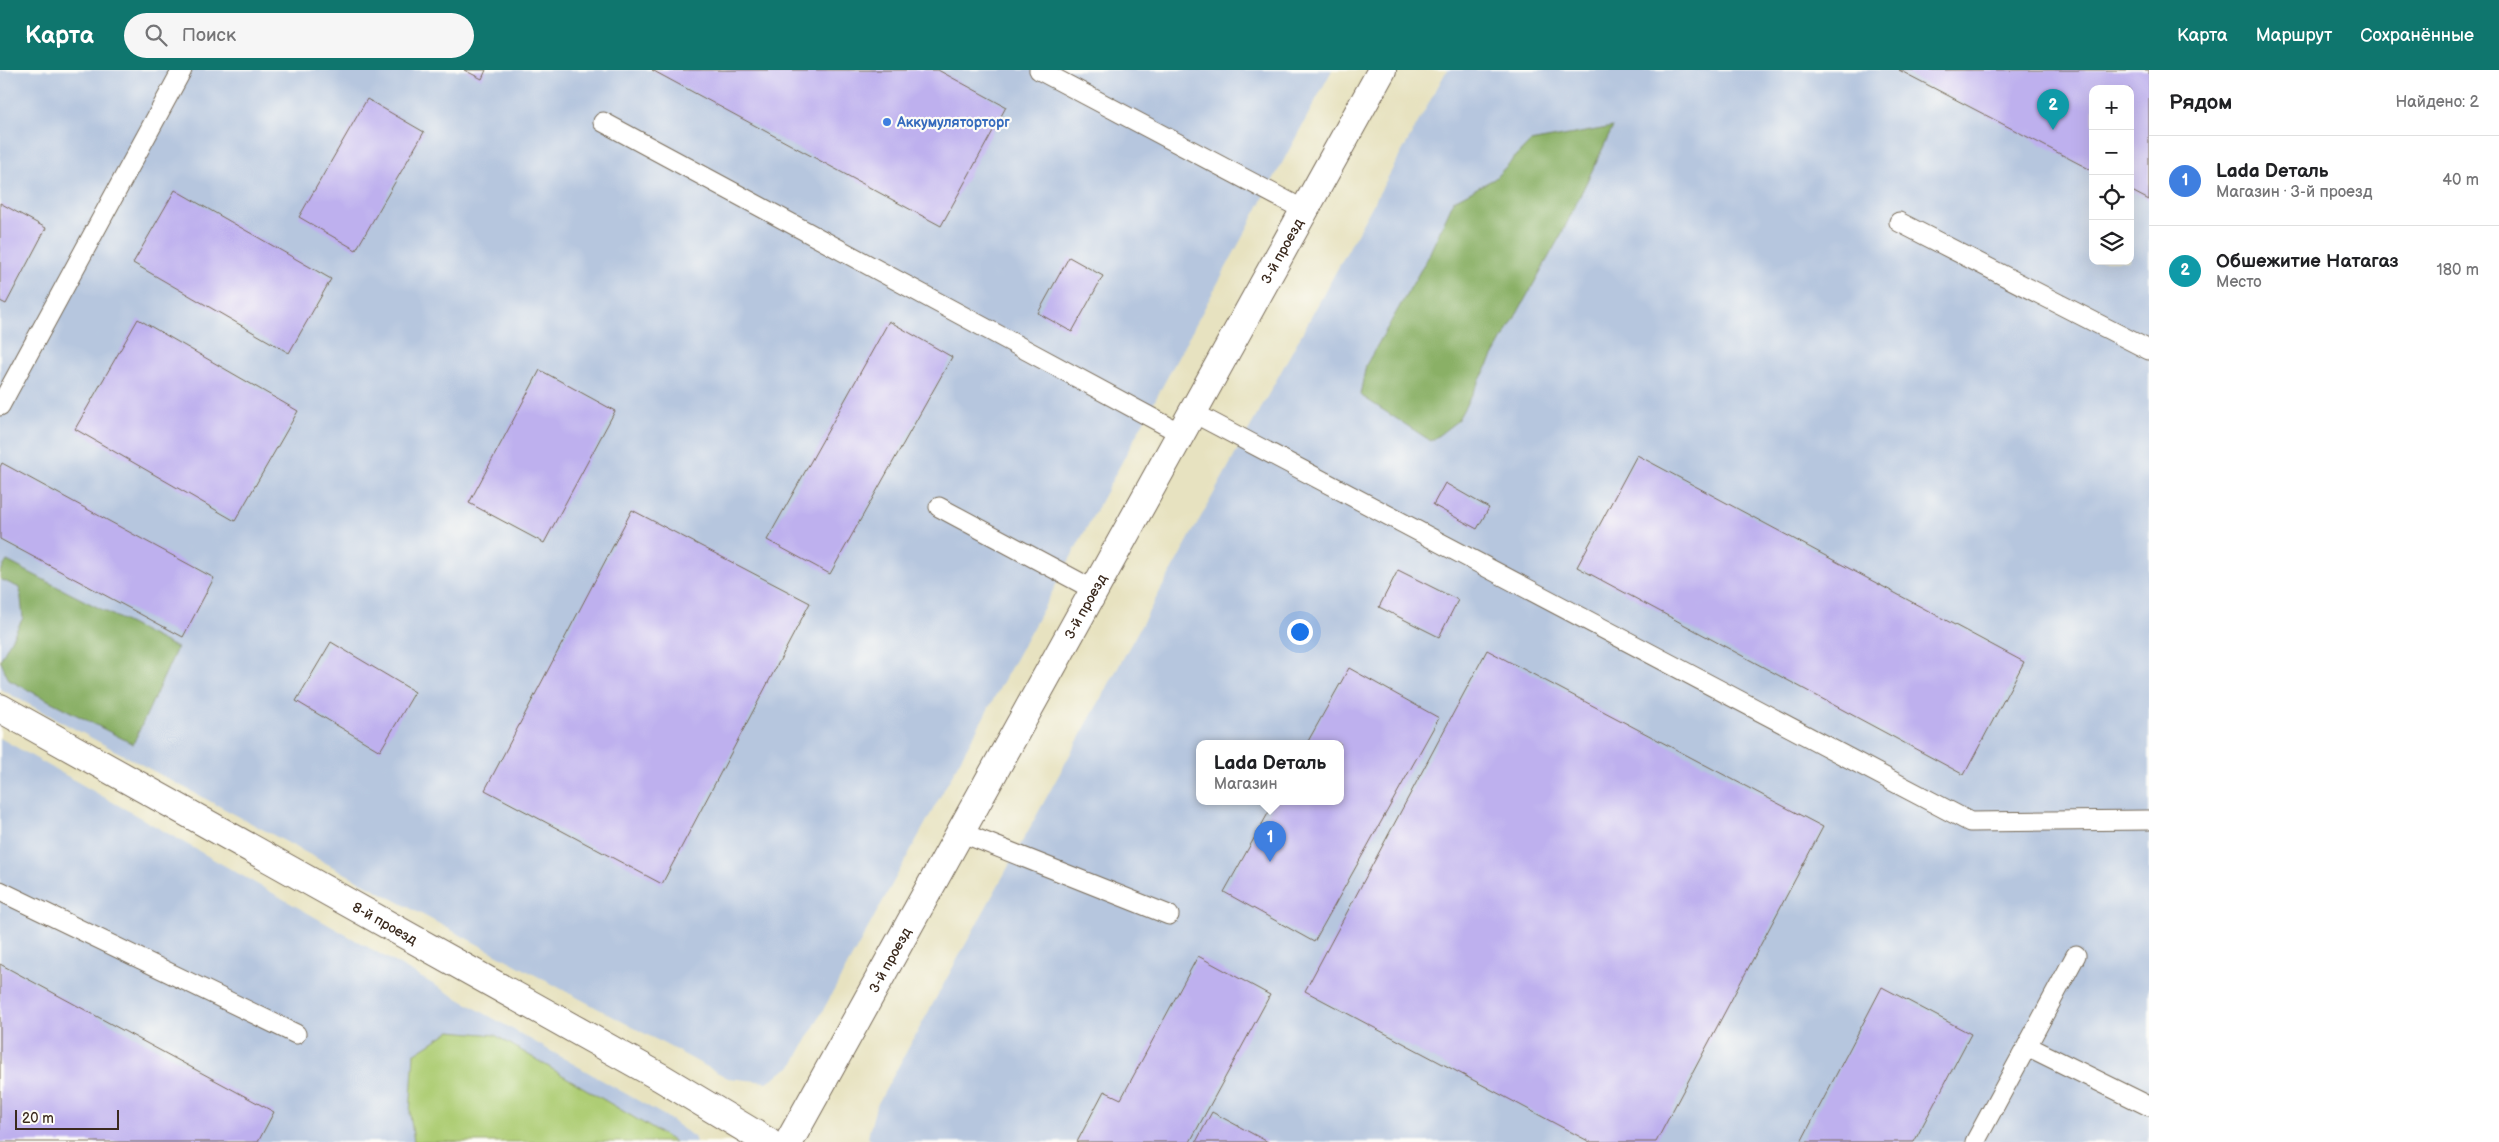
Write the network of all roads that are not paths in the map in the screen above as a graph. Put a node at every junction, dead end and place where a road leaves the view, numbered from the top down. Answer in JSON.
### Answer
{"nodes":[{"id":1,"x":182,"y":70,"type":"edge"},
{"id":2,"x":1039,"y":70,"type":"edge"},
{"id":3,"x":1382,"y":70,"type":"edge"},
{"id":4,"x":602,"y":122,"type":"dead end"},
{"id":5,"x":1304,"y":210,"type":"junction"},
{"id":6,"x":1900,"y":222,"type":"dead end"},
{"id":7,"x":2149,"y":350,"type":"edge"},
{"id":8,"x":0,"y":406,"type":"edge"},
{"id":9,"x":1186,"y":423,"type":"junction"},
{"id":10,"x":939,"y":507,"type":"dead end"},
{"id":11,"x":1094,"y":590,"type":"junction"},
{"id":12,"x":0,"y":708,"type":"edge"},
{"id":13,"x":2149,"y":820,"type":"edge"},
{"id":14,"x":960,"y":832,"type":"junction"},
{"id":15,"x":0,"y":891,"type":"edge"},
{"id":16,"x":1170,"y":915,"type":"dead end"},
{"id":17,"x":2076,"y":955,"type":"dead end"},
{"id":18,"x":296,"y":1034,"type":"dead end"},
{"id":19,"x":2027,"y":1046,"type":"junction"},
{"id":20,"x":2149,"y":1106,"type":"edge"},
{"id":21,"x":768,"y":1142,"type":"edge"},
{"id":22,"x":789,"y":1142,"type":"edge"},
{"id":23,"x":1975,"y":1142,"type":"edge"}],
"edges":[{"from":1,"to":8,"type":"lane"},
{"from":2,"to":5,"type":"lane"},
{"from":3,"to":5,"type":"street","name":"3-й проезд"},
{"from":4,"to":9,"type":"lane"},
{"from":5,"to":9,"type":"street","name":"3-й проезд"},
{"from":6,"to":7,"type":"lane"},
{"from":9,"to":11,"type":"street","name":"3-й проезд"},
{"from":9,"to":13,"type":"lane"},
{"from":10,"to":11,"type":"lane"},
{"from":11,"to":14,"type":"street","name":"3-й проезд"},
{"from":12,"to":21,"type":"street","name":"8-й проезд"},
{"from":14,"to":16,"type":"lane"},
{"from":14,"to":22,"type":"street","name":"3-й проезд"},
{"from":15,"to":18,"type":"lane"},
{"from":17,"to":19,"type":"lane"},
{"from":19,"to":20,"type":"lane"},
{"from":19,"to":23,"type":"lane"}]}
